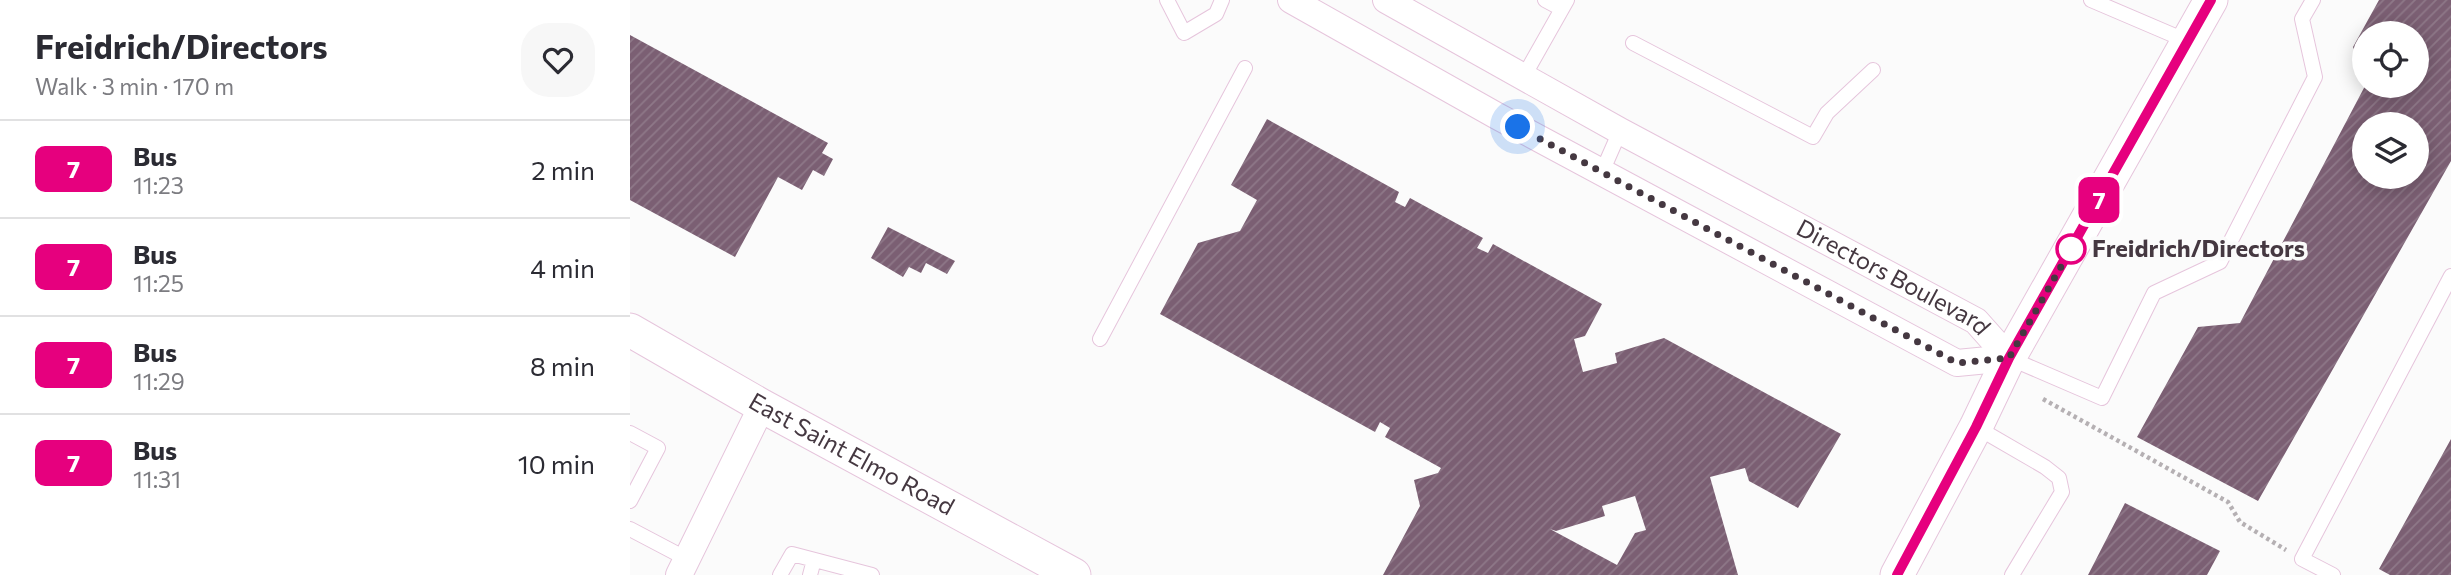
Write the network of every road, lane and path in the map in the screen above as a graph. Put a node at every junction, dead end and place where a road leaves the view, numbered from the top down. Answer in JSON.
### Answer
{"nodes":[{"id":1,"x":1167,"y":0,"type":"edge"},
{"id":2,"x":1222,"y":0,"type":"edge"},
{"id":3,"x":1291,"y":0,"type":"edge"},
{"id":4,"x":1386,"y":0,"type":"edge"},
{"id":5,"x":1545,"y":0,"type":"edge"},
{"id":6,"x":2091,"y":0,"type":"edge"},
{"id":7,"x":2211,"y":0,"type":"edge"},
{"id":8,"x":2313,"y":0,"type":"edge"},
{"id":9,"x":1564,"y":5,"type":"edge"},
{"id":10,"x":2189,"y":41,"type":"junction"},
{"id":11,"x":1633,"y":43,"type":"dead end"},
{"id":12,"x":1245,"y":68,"type":"dead end"},
{"id":13,"x":1873,"y":70,"type":"dead end"},
{"id":14,"x":1524,"y":76,"type":"junction"},
{"id":15,"x":1620,"y":131,"type":"junction"},
{"id":16,"x":1602,"y":172,"type":"junction"},
{"id":17,"x":2451,"y":276,"type":"edge"},
{"id":18,"x":630,"y":330,"type":"edge"},
{"id":19,"x":1100,"y":339,"type":"dead end"},
{"id":20,"x":2009,"y":358,"type":"junction"},
{"id":21,"x":2043,"y":399,"type":"dead end"},
{"id":22,"x":762,"y":406,"type":"junction"},
{"id":23,"x":1976,"y":427,"type":"junction"},
{"id":24,"x":630,"y":433,"type":"edge"},
{"id":25,"x":630,"y":501,"type":"edge"},
{"id":26,"x":630,"y":528,"type":"edge"},
{"id":27,"x":814,"y":559,"type":"junction"},
{"id":28,"x":2302,"y":559,"type":"junction"},
{"id":29,"x":683,"y":567,"type":"edge"},
{"id":30,"x":780,"y":575,"type":"edge"},
{"id":31,"x":810,"y":575,"type":"edge"},
{"id":32,"x":872,"y":575,"type":"edge"},
{"id":33,"x":1074,"y":575,"type":"edge"},
{"id":34,"x":1897,"y":575,"type":"edge"},
{"id":35,"x":2012,"y":575,"type":"edge"},
{"id":36,"x":2333,"y":575,"type":"edge"}],
"edges":[{"from":1,"to":2,"type":"lane"},
{"from":3,"to":16,"type":"street","name":"Directors Boulevard"},
{"from":4,"to":14,"type":"street","name":"Directors Boulevard"},
{"from":5,"to":9,"type":"lane"},
{"from":6,"to":10,"type":"lane"},
{"from":7,"to":10,"type":"street"},
{"from":8,"to":20,"type":"lane"},
{"from":9,"to":14,"type":"lane"},
{"from":10,"to":20,"type":"street"},
{"from":11,"to":13,"type":"lane"},
{"from":12,"to":19,"type":"lane"},
{"from":14,"to":15,"type":"street","name":"Directors Boulevard"},
{"from":15,"to":16,"type":"lane"},
{"from":15,"to":20,"type":"street","name":"Directors Boulevard"},
{"from":16,"to":20,"type":"street","name":"Directors Boulevard"},
{"from":17,"to":28,"type":"lane"},
{"from":18,"to":22,"type":"street","name":"East Saint Elmo Road"},
{"from":20,"to":23,"type":"street"},
{"from":21,"to":28,"type":"path"},
{"from":22,"to":29,"type":"street"},
{"from":22,"to":33,"type":"street","name":"East Saint Elmo Road"},
{"from":23,"to":34,"type":"street"},
{"from":23,"to":35,"type":"lane"},
{"from":24,"to":25,"type":"lane"},
{"from":26,"to":29,"type":"lane"},
{"from":27,"to":30,"type":"lane"},
{"from":27,"to":31,"type":"lane"},
{"from":27,"to":32,"type":"lane"},
{"from":28,"to":36,"type":"lane"}]}
